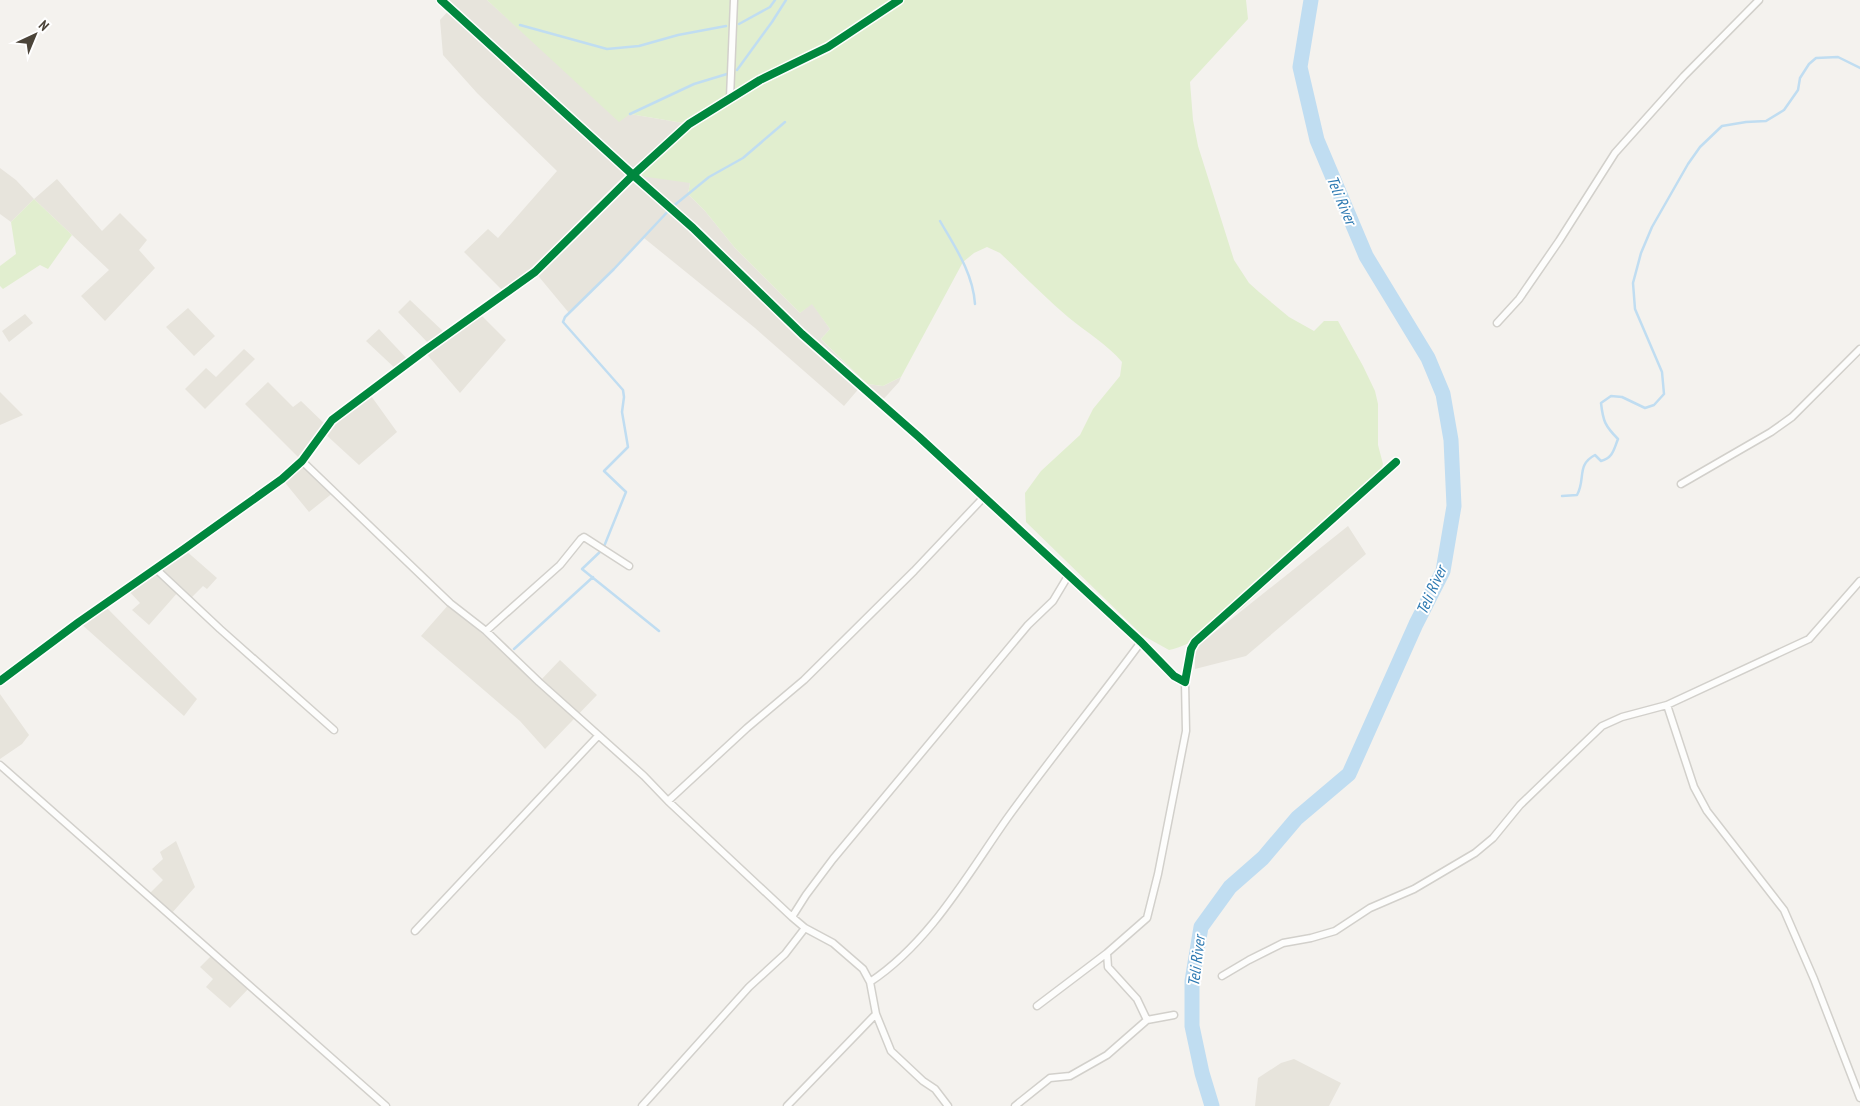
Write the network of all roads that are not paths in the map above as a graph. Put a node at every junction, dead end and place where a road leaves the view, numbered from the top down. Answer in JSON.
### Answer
{"nodes":[{"id":1,"x":440,"y":0,"type":"edge"},
{"id":2,"x":734,"y":0,"type":"edge"},
{"id":3,"x":899,"y":0,"type":"edge"},
{"id":4,"x":1759,"y":0,"type":"edge"},
{"id":5,"x":730,"y":98,"type":"junction"},
{"id":6,"x":632,"y":175,"type":"junction"},
{"id":7,"x":1497,"y":323,"type":"dead end"},
{"id":8,"x":1860,"y":349,"type":"edge"},
{"id":9,"x":302,"y":461,"type":"junction"},
{"id":10,"x":1396,"y":462,"type":"dead end"},
{"id":11,"x":1681,"y":484,"type":"dead end"},
{"id":12,"x":984,"y":497,"type":"junction"},
{"id":13,"x":629,"y":566,"type":"dead end"},
{"id":14,"x":156,"y":569,"type":"junction"},
{"id":15,"x":1068,"y":576,"type":"junction"},
{"id":16,"x":1860,"y":581,"type":"edge"},
{"id":17,"x":486,"y":631,"type":"junction"},
{"id":18,"x":1141,"y":642,"type":"junction"},
{"id":19,"x":0,"y":681,"type":"edge"},
{"id":20,"x":1185,"y":682,"type":"junction"},
{"id":21,"x":1667,"y":705,"type":"junction"},
{"id":22,"x":334,"y":730,"type":"dead end"},
{"id":23,"x":598,"y":736,"type":"junction"},
{"id":24,"x":0,"y":765,"type":"edge"},
{"id":25,"x":668,"y":801,"type":"junction"},
{"id":26,"x":792,"y":917,"type":"junction"},
{"id":27,"x":805,"y":928,"type":"junction"},
{"id":28,"x":415,"y":931,"type":"dead end"},
{"id":29,"x":1106,"y":953,"type":"junction"},
{"id":30,"x":1222,"y":976,"type":"dead end"},
{"id":31,"x":870,"y":982,"type":"junction"},
{"id":32,"x":1037,"y":1006,"type":"dead end"},
{"id":33,"x":876,"y":1014,"type":"junction"},
{"id":34,"x":1174,"y":1015,"type":"dead end"},
{"id":35,"x":1147,"y":1020,"type":"junction"},
{"id":36,"x":1860,"y":1098,"type":"edge"},
{"id":37,"x":386,"y":1106,"type":"edge"},
{"id":38,"x":642,"y":1106,"type":"edge"},
{"id":39,"x":787,"y":1106,"type":"edge"},
{"id":40,"x":948,"y":1106,"type":"edge"},
{"id":41,"x":1015,"y":1106,"type":"edge"}],
"edges":[{"from":1,"to":6,"type":"street"},
{"from":2,"to":5,"type":"street"},
{"from":3,"to":5,"type":"street"},
{"from":4,"to":7,"type":"street"},
{"from":5,"to":6,"type":"street"},
{"from":6,"to":9,"type":"street"},
{"from":6,"to":12,"type":"street"},
{"from":8,"to":11,"type":"street"},
{"from":9,"to":14,"type":"street"},
{"from":9,"to":17,"type":"street"},
{"from":10,"to":20,"type":"street"},
{"from":12,"to":15,"type":"street"},
{"from":12,"to":25,"type":"street"},
{"from":13,"to":17,"type":"street"},
{"from":14,"to":19,"type":"street"},
{"from":14,"to":22,"type":"street"},
{"from":15,"to":18,"type":"street"},
{"from":15,"to":26,"type":"street"},
{"from":16,"to":21,"type":"street"},
{"from":17,"to":23,"type":"street"},
{"from":18,"to":20,"type":"street"},
{"from":18,"to":31,"type":"street"},
{"from":20,"to":29,"type":"street"},
{"from":21,"to":30,"type":"street"},
{"from":21,"to":36,"type":"street"},
{"from":23,"to":25,"type":"street"},
{"from":23,"to":28,"type":"street"},
{"from":24,"to":37,"type":"street"},
{"from":25,"to":26,"type":"street"},
{"from":26,"to":27,"type":"street"},
{"from":27,"to":31,"type":"street"},
{"from":27,"to":38,"type":"street"},
{"from":29,"to":32,"type":"street"},
{"from":29,"to":35,"type":"street"},
{"from":31,"to":33,"type":"street"},
{"from":33,"to":39,"type":"street"},
{"from":33,"to":40,"type":"street"},
{"from":34,"to":35,"type":"street"},
{"from":35,"to":41,"type":"street"}]}
